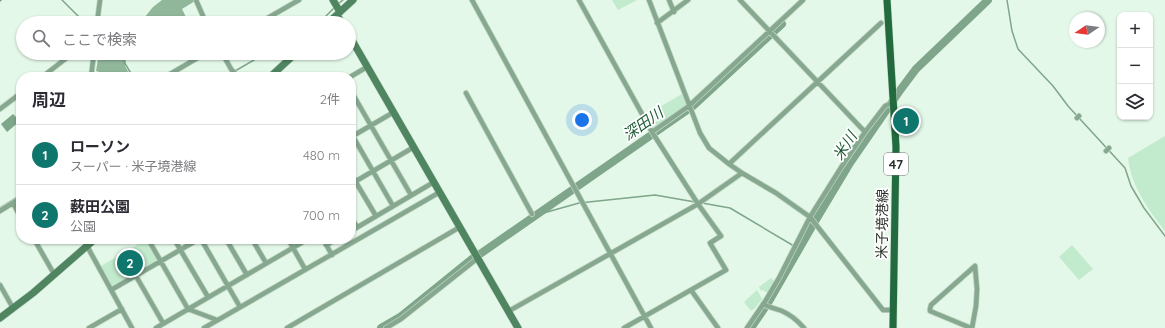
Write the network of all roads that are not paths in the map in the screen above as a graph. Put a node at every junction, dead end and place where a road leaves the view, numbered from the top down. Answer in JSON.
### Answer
{"nodes":[{"id":1,"x":100,"y":0,"type":"edge"},
{"id":2,"x":196,"y":0,"type":"edge"},
{"id":3,"x":299,"y":0,"type":"edge"},
{"id":4,"x":333,"y":0,"type":"edge"},
{"id":5,"x":353,"y":0,"type":"edge"},
{"id":6,"x":472,"y":0,"type":"edge"},
{"id":7,"x":580,"y":0,"type":"edge"},
{"id":8,"x":649,"y":0,"type":"edge"},
{"id":9,"x":669,"y":0,"type":"edge"},
{"id":10,"x":688,"y":0,"type":"edge"},
{"id":11,"x":740,"y":0,"type":"edge"},
{"id":12,"x":803,"y":0,"type":"edge"},
{"id":13,"x":887,"y":0,"type":"edge"},
{"id":14,"x":674,"y":12,"type":"junction"},
{"id":15,"x":338,"y":14,"type":"joint"},
{"id":16,"x":98,"y":16,"type":"edge"},
{"id":17,"x":203,"y":16,"type":"edge"},
{"id":18,"x":271,"y":16,"type":"edge"},
{"id":19,"x":658,"y":23,"type":"junction"},
{"id":20,"x":881,"y":23,"type":"dead end"},
{"id":21,"x":770,"y":31,"type":"junction"},
{"id":22,"x":356,"y":47,"type":"edge"},
{"id":23,"x":64,"y":60,"type":"edge"},
{"id":24,"x":93,"y":60,"type":"edge"},
{"id":25,"x":194,"y":60,"type":"edge"},
{"id":26,"x":226,"y":60,"type":"edge"},
{"id":27,"x":288,"y":60,"type":"edge"},
{"id":28,"x":367,"y":67,"type":"junction"},
{"id":29,"x":48,"y":72,"type":"edge"},
{"id":30,"x":92,"y":72,"type":"edge"},
{"id":31,"x":174,"y":72,"type":"edge"},
{"id":32,"x":234,"y":72,"type":"edge"},
{"id":33,"x":275,"y":72,"type":"edge"},
{"id":34,"x":356,"y":73,"type":"edge"},
{"id":35,"x":817,"y":82,"type":"junction"},
{"id":36,"x":466,"y":93,"type":"dead end"},
{"id":37,"x":16,"y":97,"type":"edge"},
{"id":38,"x":356,"y":100,"type":"edge"},
{"id":39,"x":894,"y":102,"type":"junction"},
{"id":40,"x":689,"y":106,"type":"junction"},
{"id":41,"x":0,"y":109,"type":"edge"},
{"id":42,"x":394,"y":112,"type":"junction"},
{"id":43,"x":371,"y":126,"type":"junction"},
{"id":44,"x":652,"y":132,"type":"junction"},
{"id":45,"x":865,"y":132,"type":"junction"},
{"id":46,"x":356,"y":134,"type":"edge"},
{"id":47,"x":356,"y":143,"type":"edge"},
{"id":48,"x":414,"y":147,"type":"junction"},
{"id":49,"x":391,"y":160,"type":"junction"},
{"id":50,"x":729,"y":164,"type":"junction"},
{"id":51,"x":373,"y":171,"type":"junction"},
{"id":52,"x":742,"y":173,"type":"junction"},
{"id":53,"x":356,"y":180,"type":"edge"},
{"id":54,"x":434,"y":182,"type":"junction"},
{"id":55,"x":356,"y":186,"type":"edge"},
{"id":56,"x":440,"y":192,"type":"junction"},
{"id":57,"x":411,"y":195,"type":"junction"},
{"id":58,"x":16,"y":201,"type":"edge"},
{"id":59,"x":13,"y":203,"type":"junction"},
{"id":60,"x":698,"y":204,"type":"junction"},
{"id":61,"x":394,"y":206,"type":"junction"},
{"id":62,"x":16,"y":209,"type":"edge"},
{"id":63,"x":0,"y":211,"type":"edge"},
{"id":64,"x":532,"y":214,"type":"dead end"},
{"id":65,"x":376,"y":216,"type":"junction"},
{"id":66,"x":810,"y":217,"type":"junction"},
{"id":67,"x":460,"y":227,"type":"junction"},
{"id":68,"x":357,"y":228,"type":"edge"},
{"id":69,"x":356,"y":241,"type":"edge"},
{"id":70,"x":37,"y":244,"type":"edge"},
{"id":71,"x":89,"y":244,"type":"edge"},
{"id":72,"x":151,"y":244,"type":"edge"},
{"id":73,"x":177,"y":244,"type":"edge"},
{"id":74,"x":191,"y":244,"type":"edge"},
{"id":75,"x":203,"y":244,"type":"edge"},
{"id":76,"x":229,"y":244,"type":"edge"},
{"id":77,"x":255,"y":244,"type":"edge"},
{"id":78,"x":291,"y":244,"type":"edge"},
{"id":79,"x":300,"y":244,"type":"edge"},
{"id":80,"x":351,"y":244,"type":"edge"},
{"id":81,"x":326,"y":245,"type":"edge"},
{"id":82,"x":87,"y":246,"type":"junction"},
{"id":83,"x":293,"y":248,"type":"junction"},
{"id":84,"x":180,"y":250,"type":"junction"},
{"id":85,"x":611,"y":254,"type":"junction"},
{"id":86,"x":332,"y":255,"type":"junction"},
{"id":87,"x":478,"y":258,"type":"junction"},
{"id":88,"x":161,"y":261,"type":"junction"},
{"id":89,"x":266,"y":264,"type":"junction"},
{"id":90,"x":305,"y":269,"type":"junction"},
{"id":91,"x":54,"y":274,"type":"junction"},
{"id":92,"x":247,"y":274,"type":"junction"},
{"id":93,"x":136,"y":276,"type":"junction"},
{"id":94,"x":0,"y":286,"type":"edge"},
{"id":95,"x":228,"y":286,"type":"junction"},
{"id":96,"x":111,"y":290,"type":"junction"},
{"id":97,"x":691,"y":290,"type":"junction"},
{"id":98,"x":208,"y":297,"type":"junction"},
{"id":99,"x":763,"y":304,"type":"junction"},
{"id":100,"x":240,"y":307,"type":"junction"},
{"id":101,"x":13,"y":308,"type":"junction"},
{"id":102,"x":122,"y":309,"type":"junction"},
{"id":103,"x":188,"y":309,"type":"junction"},
{"id":104,"x":894,"y":310,"type":"junction"},
{"id":105,"x":508,"y":311,"type":"junction"},
{"id":106,"x":644,"y":316,"type":"junction"},
{"id":107,"x":0,"y":318,"type":"edge"},
{"id":108,"x":217,"y":320,"type":"junction"},
{"id":109,"x":163,"y":323,"type":"junction"},
{"id":110,"x":89,"y":328,"type":"edge"},
{"id":111,"x":132,"y":328,"type":"edge"},
{"id":112,"x":156,"y":328,"type":"edge"},
{"id":113,"x":204,"y":328,"type":"edge"},
{"id":114,"x":287,"y":328,"type":"edge"},
{"id":115,"x":386,"y":328,"type":"edge"},
{"id":116,"x":518,"y":328,"type":"edge"},
{"id":117,"x":624,"y":328,"type":"edge"},
{"id":118,"x":651,"y":328,"type":"edge"},
{"id":119,"x":718,"y":328,"type":"edge"},
{"id":120,"x":748,"y":328,"type":"edge"},
{"id":121,"x":804,"y":328,"type":"edge"},
{"id":122,"x":893,"y":328,"type":"edge"},
{"id":123,"x":971,"y":328,"type":"edge"}],
"edges":[{"from":1,"to":16,"type":"street"},
{"from":2,"to":17,"type":"street"},
{"from":3,"to":18,"type":"street"},
{"from":4,"to":15,"type":"street"},
{"from":5,"to":15,"type":"street"},
{"from":6,"to":85,"type":"street"},
{"from":7,"to":44,"type":"street"},
{"from":8,"to":19,"type":"street"},
{"from":9,"to":14,"type":"street"},
{"from":10,"to":14,"type":"street"},
{"from":11,"to":21,"type":"street"},
{"from":12,"to":21,"type":"street"},
{"from":13,"to":39,"type":"main road","name":"米子境港線","number":"47"},
{"from":14,"to":19,"type":"street"},
{"from":19,"to":40,"type":"street"},
{"from":20,"to":35,"type":"street"},
{"from":21,"to":35,"type":"street"},
{"from":21,"to":40,"type":"street"},
{"from":22,"to":28,"type":"street"},
{"from":23,"to":29,"type":"street"},
{"from":24,"to":30,"type":"street"},
{"from":25,"to":31,"type":"street"},
{"from":26,"to":32,"type":"street"},
{"from":27,"to":33,"type":"street"},
{"from":28,"to":34,"type":"street"},
{"from":28,"to":42,"type":"street"},
{"from":35,"to":45,"type":"street"},
{"from":35,"to":50,"type":"street"},
{"from":36,"to":64,"type":"street"},
{"from":37,"to":41,"type":"street"},
{"from":38,"to":43,"type":"street"},
{"from":39,"to":45,"type":"street"},
{"from":39,"to":104,"type":"main road","name":"米子境港線","number":"47"},
{"from":40,"to":44,"type":"street"},
{"from":40,"to":50,"type":"street"},
{"from":42,"to":43,"type":"street"},
{"from":42,"to":48,"type":"street"},
{"from":43,"to":46,"type":"street"},
{"from":43,"to":49,"type":"street"},
{"from":44,"to":60,"type":"street"},
{"from":45,"to":66,"type":"street"},
{"from":47,"to":51,"type":"street"},
{"from":48,"to":49,"type":"street"},
{"from":48,"to":54,"type":"street"},
{"from":49,"to":51,"type":"street"},
{"from":49,"to":57,"type":"street"},
{"from":50,"to":52,"type":"street"},
{"from":51,"to":53,"type":"street"},
{"from":51,"to":61,"type":"street"},
{"from":52,"to":60,"type":"street"},
{"from":52,"to":66,"type":"street"},
{"from":54,"to":56,"type":"street"},
{"from":54,"to":57,"type":"street"},
{"from":55,"to":65,"type":"street"},
{"from":56,"to":67,"type":"street"},
{"from":56,"to":69,"type":"street"},
{"from":57,"to":61,"type":"street"},
{"from":58,"to":59,"type":"street"},
{"from":59,"to":62,"type":"street"},
{"from":59,"to":63,"type":"street"},
{"from":60,"to":85,"type":"street"},
{"from":60,"to":97,"type":"street"},
{"from":61,"to":65,"type":"street"},
{"from":65,"to":68,"type":"street"},
{"from":66,"to":99,"type":"street"},
{"from":66,"to":104,"type":"street"},
{"from":67,"to":87,"type":"street"},
{"from":67,"to":114,"type":"street"},
{"from":70,"to":91,"type":"street"},
{"from":71,"to":82,"type":"street"},
{"from":72,"to":88,"type":"street"},
{"from":73,"to":84,"type":"street"},
{"from":74,"to":84,"type":"street"},
{"from":75,"to":95,"type":"street"},
{"from":76,"to":92,"type":"street"},
{"from":77,"to":89,"type":"street"},
{"from":78,"to":83,"type":"street"},
{"from":79,"to":83,"type":"street"},
{"from":80,"to":86,"type":"street"},
{"from":81,"to":86,"type":"street"},
{"from":82,"to":91,"type":"street"},
{"from":82,"to":96,"type":"street"},
{"from":83,"to":89,"type":"street"},
{"from":83,"to":90,"type":"street"},
{"from":84,"to":88,"type":"street"},
{"from":84,"to":98,"type":"street"},
{"from":85,"to":105,"type":"street"},
{"from":85,"to":106,"type":"street"},
{"from":86,"to":90,"type":"street"},
{"from":87,"to":105,"type":"street"},
{"from":87,"to":115,"type":"street"},
{"from":88,"to":93,"type":"street"},
{"from":88,"to":103,"type":"street"},
{"from":89,"to":92,"type":"street"},
{"from":90,"to":100,"type":"street"},
{"from":91,"to":101,"type":"street"},
{"from":92,"to":95,"type":"street"},
{"from":93,"to":96,"type":"street"},
{"from":93,"to":109,"type":"street"},
{"from":94,"to":101,"type":"street"},
{"from":95,"to":98,"type":"street"},
{"from":95,"to":100,"type":"street"},
{"from":96,"to":102,"type":"street"},
{"from":97,"to":106,"type":"street"},
{"from":97,"to":119,"type":"street"},
{"from":98,"to":103,"type":"street"},
{"from":99,"to":120,"type":"street"},
{"from":99,"to":121,"type":"street"},
{"from":100,"to":108,"type":"street"},
{"from":101,"to":107,"type":"street"},
{"from":102,"to":110,"type":"street"},
{"from":102,"to":111,"type":"street"},
{"from":103,"to":108,"type":"street"},
{"from":103,"to":109,"type":"street"},
{"from":104,"to":122,"type":"main road","name":"米子境港線","number":"47"},
{"from":105,"to":116,"type":"street"},
{"from":106,"to":117,"type":"street"},
{"from":106,"to":118,"type":"street"},
{"from":108,"to":113,"type":"street"},
{"from":109,"to":112,"type":"street"},
{"from":123,"to":123,"type":"street"}]}
